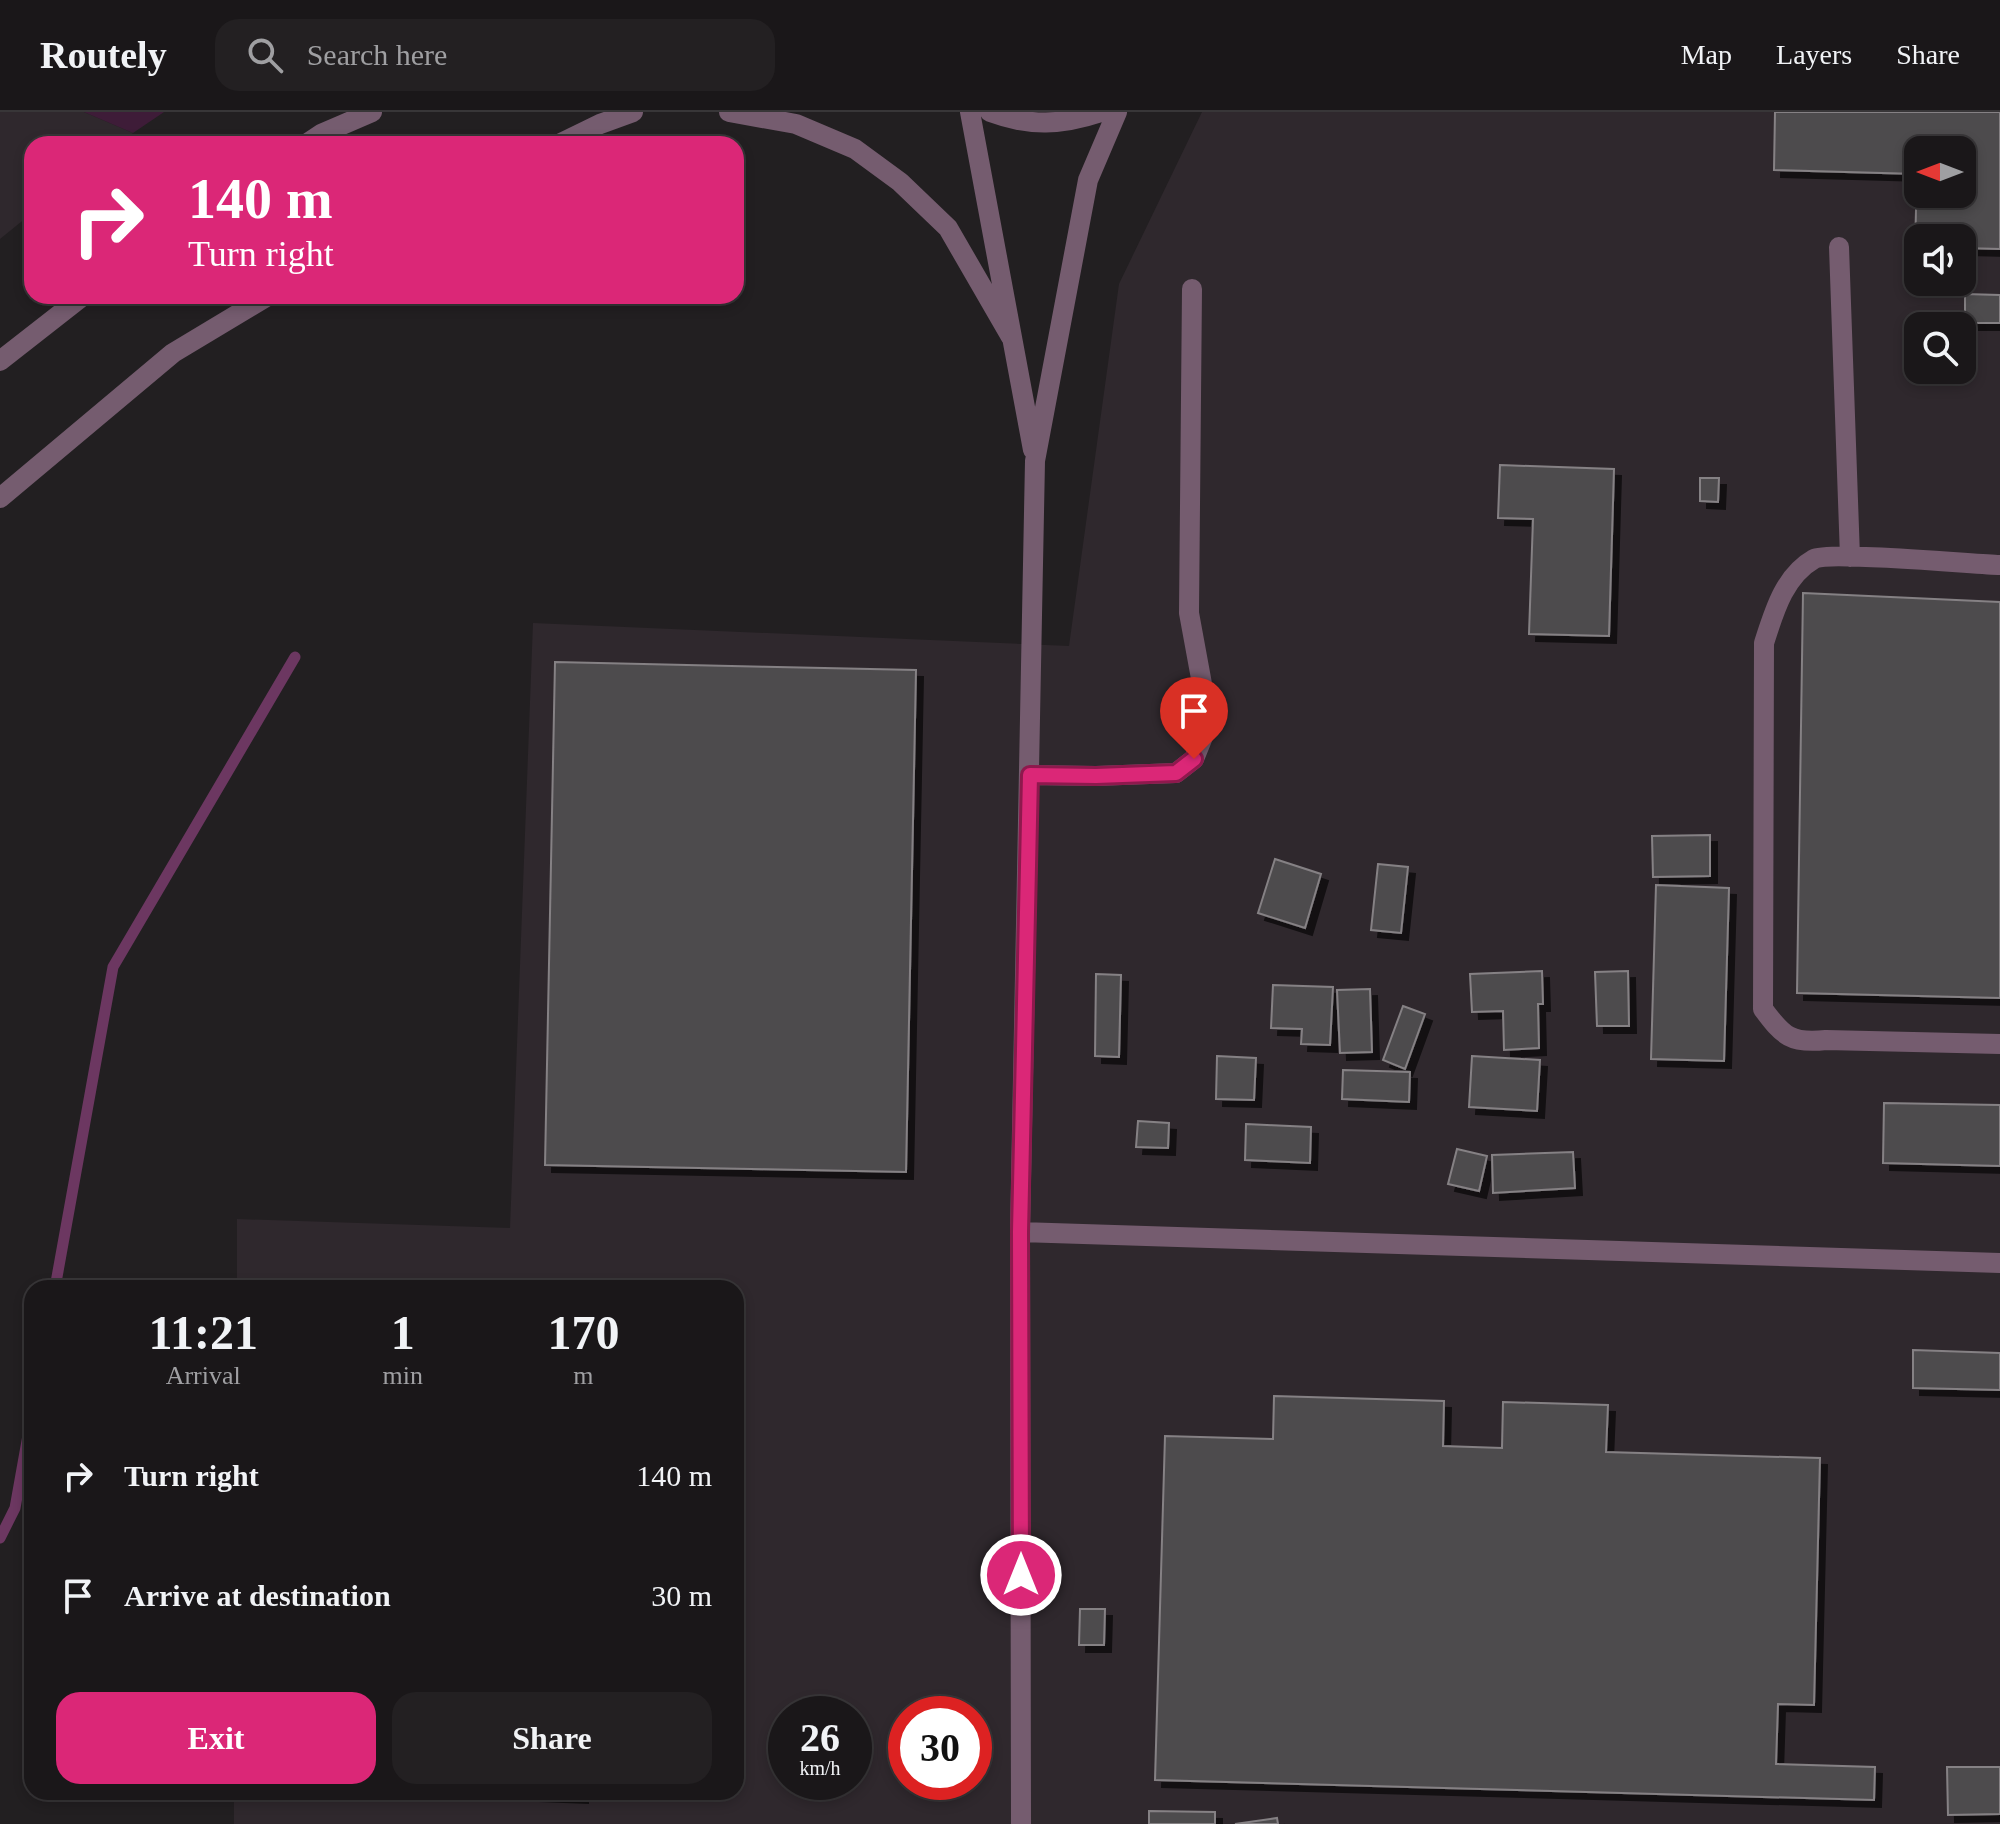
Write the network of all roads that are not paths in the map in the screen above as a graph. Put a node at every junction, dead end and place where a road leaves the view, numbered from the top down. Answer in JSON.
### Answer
{"nodes":[{"id":1,"x":372,"y":112,"type":"edge"},
{"id":2,"x":633,"y":112,"type":"edge"},
{"id":3,"x":729,"y":112,"type":"edge"},
{"id":4,"x":970,"y":112,"type":"edge"},
{"id":5,"x":990,"y":112,"type":"edge"},
{"id":6,"x":1101,"y":112,"type":"edge"},
{"id":7,"x":1117,"y":112,"type":"edge"},
{"id":8,"x":318,"y":136,"type":"edge"},
{"id":9,"x":575,"y":136,"type":"edge"},
{"id":10,"x":1839,"y":247,"type":"dead end"},
{"id":11,"x":1192,"y":289,"type":"dead end"},
{"id":12,"x":73,"y":304,"type":"edge"},
{"id":13,"x":255,"y":304,"type":"edge"},
{"id":14,"x":1011,"y":337,"type":"junction"},
{"id":15,"x":0,"y":361,"type":"edge"},
{"id":16,"x":1035,"y":461,"type":"junction"},
{"id":17,"x":0,"y":498,"type":"edge"},
{"id":18,"x":1850,"y":557,"type":"junction"},
{"id":19,"x":2000,"y":565,"type":"edge"},
{"id":20,"x":1030,"y":775,"type":"junction"},
{"id":21,"x":2000,"y":1044,"type":"edge"},
{"id":22,"x":1020,"y":1232,"type":"junction"},
{"id":23,"x":2000,"y":1263,"type":"edge"},
{"id":24,"x":1021,"y":1824,"type":"edge"}],
"edges":[{"from":1,"to":8,"type":"street"},
{"from":2,"to":9,"type":"street"},
{"from":3,"to":14,"type":"street"},
{"from":4,"to":14,"type":"street"},
{"from":5,"to":6,"type":"street"},
{"from":7,"to":16,"type":"street"},
{"from":10,"to":18,"type":"street"},
{"from":11,"to":20,"type":"street"},
{"from":12,"to":15,"type":"street"},
{"from":13,"to":17,"type":"street"},
{"from":14,"to":16,"type":"street"},
{"from":16,"to":20,"type":"street"},
{"from":18,"to":19,"type":"street"},
{"from":18,"to":21,"type":"street"},
{"from":20,"to":22,"type":"street"},
{"from":22,"to":23,"type":"street"},
{"from":22,"to":24,"type":"street"}]}
